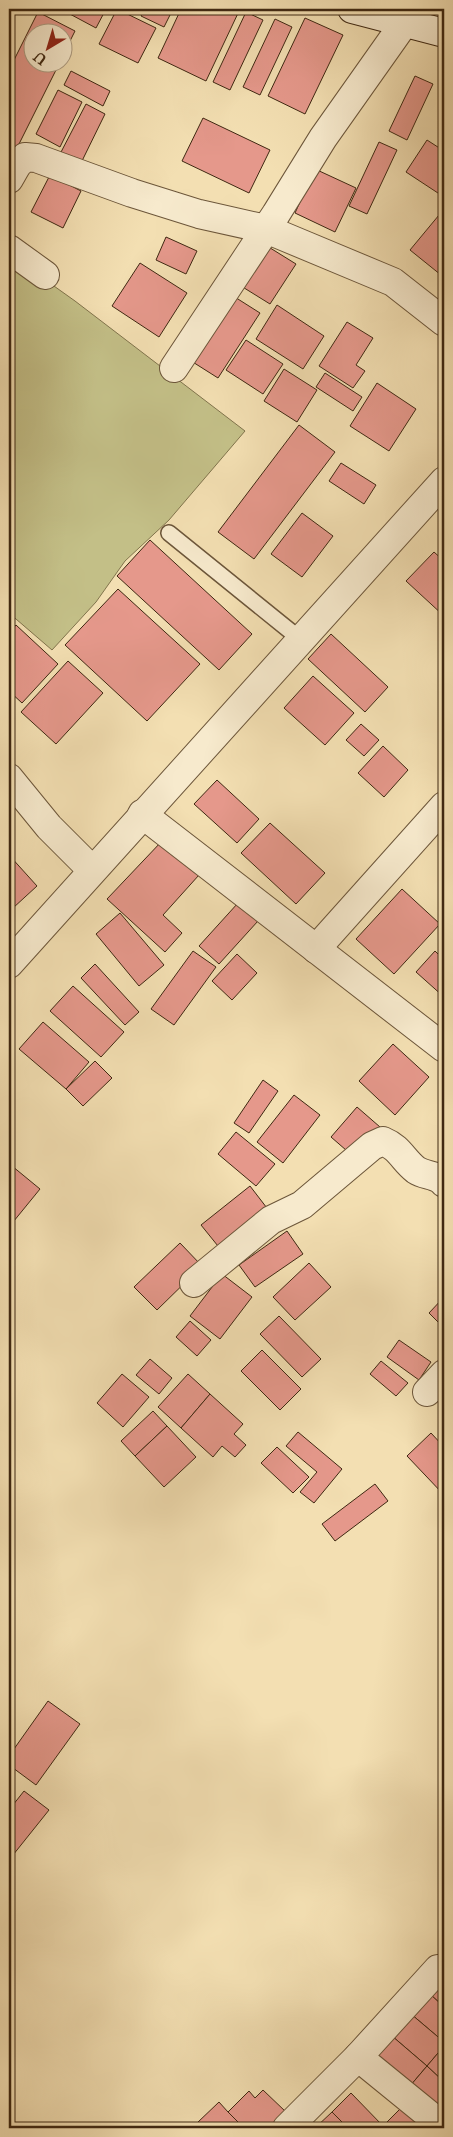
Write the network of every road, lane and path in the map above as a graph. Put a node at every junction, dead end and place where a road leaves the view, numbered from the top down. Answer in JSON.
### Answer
{"nodes":[{"id":1,"x":352,"y":9,"type":"edge"},
{"id":2,"x":405,"y":22,"type":"junction"},
{"id":3,"x":444,"y":33,"type":"edge"},
{"id":4,"x":9,"y":180,"type":"edge"},
{"id":5,"x":266,"y":229,"type":"junction"},
{"id":6,"x":9,"y":248,"type":"edge"},
{"id":7,"x":45,"y":275,"type":"dead end"},
{"id":8,"x":444,"y":322,"type":"edge"},
{"id":9,"x":174,"y":368,"type":"dead end"},
{"id":10,"x":444,"y":481,"type":"edge"},
{"id":11,"x":169,"y":533,"type":"dead end"},
{"id":12,"x":300,"y":639,"type":"junction"},
{"id":13,"x":9,"y":778,"type":"edge"},
{"id":14,"x":444,"y":806,"type":"edge"},
{"id":15,"x":142,"y":814,"type":"junction"},
{"id":16,"x":92,"y":870,"type":"junction"},
{"id":17,"x":316,"y":949,"type":"junction"},
{"id":18,"x":9,"y":964,"type":"edge"},
{"id":19,"x":444,"y":1048,"type":"edge"},
{"id":20,"x":443,"y":1177,"type":"edge"},
{"id":21,"x":194,"y":1283,"type":"dead end"},
{"id":22,"x":438,"y":1969,"type":"dead end"},
{"id":23,"x":358,"y":2057,"type":"junction"},
{"id":24,"x":444,"y":2127,"type":"edge"},
{"id":25,"x":286,"y":2128,"type":"edge"}],
"edges":[{"from":1,"to":2,"type":"street"},
{"from":2,"to":3,"type":"street"},
{"from":2,"to":5,"type":"street"},
{"from":4,"to":5,"type":"street"},
{"from":5,"to":8,"type":"street"},
{"from":5,"to":9,"type":"street"},
{"from":6,"to":7,"type":"street"},
{"from":10,"to":12,"type":"street"},
{"from":11,"to":12,"type":"lane"},
{"from":12,"to":15,"type":"street"},
{"from":13,"to":16,"type":"street"},
{"from":14,"to":17,"type":"street"},
{"from":15,"to":16,"type":"street"},
{"from":15,"to":17,"type":"street"},
{"from":16,"to":18,"type":"street"},
{"from":17,"to":19,"type":"street"},
{"from":20,"to":21,"type":"street"},
{"from":22,"to":23,"type":"street"},
{"from":23,"to":24,"type":"street"},
{"from":23,"to":25,"type":"street"}]}
